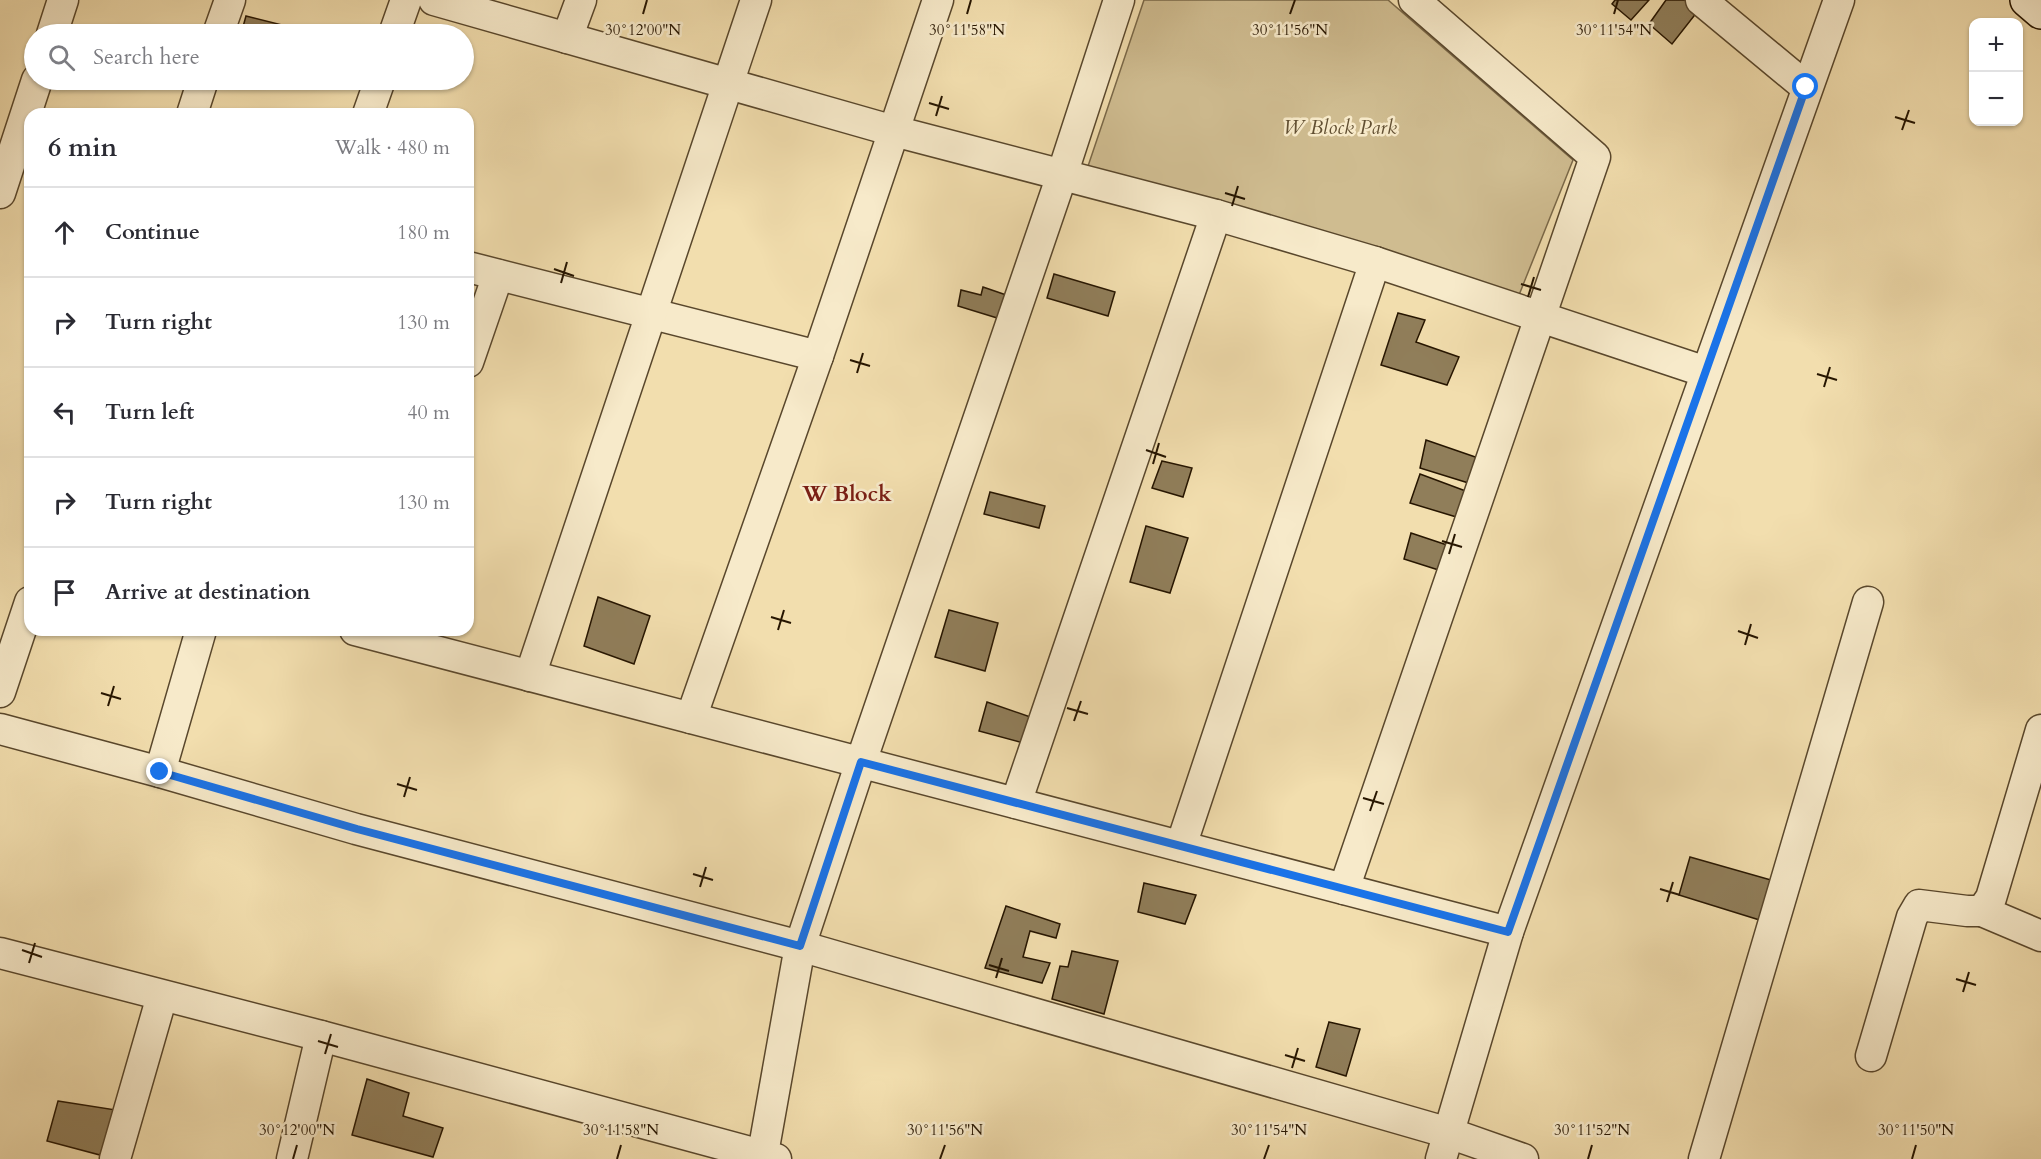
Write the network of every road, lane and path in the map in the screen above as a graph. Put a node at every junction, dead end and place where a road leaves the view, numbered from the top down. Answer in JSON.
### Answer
{"nodes":[{"id":1,"x":63,"y":0,"type":"edge"},
{"id":2,"x":230,"y":0,"type":"edge"},
{"id":3,"x":406,"y":0,"type":"edge"},
{"id":4,"x":434,"y":0,"type":"edge"},
{"id":5,"x":581,"y":0,"type":"edge"},
{"id":6,"x":756,"y":0,"type":"edge"},
{"id":7,"x":938,"y":0,"type":"edge"},
{"id":8,"x":1119,"y":0,"type":"edge"},
{"id":9,"x":1414,"y":0,"type":"edge"},
{"id":10,"x":1701,"y":0,"type":"edge"},
{"id":11,"x":1839,"y":0,"type":"edge"},
{"id":12,"x":2027,"y":0,"type":"edge"},
{"id":13,"x":2041,"y":12,"type":"edge"},
{"id":14,"x":55,"y":24,"type":"edge"},
{"id":15,"x":222,"y":24,"type":"edge"},
{"id":16,"x":398,"y":24,"type":"edge"},
{"id":17,"x":567,"y":38,"type":"junction"},
{"id":18,"x":728,"y":84,"type":"junction"},
{"id":19,"x":1806,"y":87,"type":"junction"},
{"id":20,"x":34,"y":90,"type":"edge"},
{"id":21,"x":200,"y":90,"type":"edge"},
{"id":22,"x":376,"y":90,"type":"edge"},
{"id":23,"x":28,"y":108,"type":"edge"},
{"id":24,"x":194,"y":108,"type":"edge"},
{"id":25,"x":370,"y":108,"type":"edge"},
{"id":26,"x":24,"y":120,"type":"edge"},
{"id":27,"x":894,"y":131,"type":"junction"},
{"id":28,"x":1062,"y":175,"type":"junction"},
{"id":29,"x":0,"y":193,"type":"edge"},
{"id":30,"x":1216,"y":215,"type":"junction"},
{"id":31,"x":1375,"y":262,"type":"junction"},
{"id":32,"x":474,"y":269,"type":"edge"},
{"id":33,"x":498,"y":275,"type":"junction"},
{"id":34,"x":651,"y":314,"type":"junction"},
{"id":35,"x":1540,"y":317,"type":"junction"},
{"id":36,"x":474,"y":345,"type":"edge"},
{"id":37,"x":818,"y":356,"type":"junction"},
{"id":38,"x":1706,"y":372,"type":"junction"},
{"id":39,"x":1868,"y":602,"type":"dead end"},
{"id":40,"x":24,"y":620,"type":"edge"},
{"id":41,"x":199,"y":636,"type":"edge"},
{"id":42,"x":383,"y":636,"type":"edge"},
{"id":43,"x":530,"y":676,"type":"junction"},
{"id":44,"x":0,"y":692,"type":"edge"},
{"id":45,"x":691,"y":718,"type":"junction"},
{"id":46,"x":0,"y":729,"type":"edge"},
{"id":47,"x":2041,"y":730,"type":"edge"},
{"id":48,"x":861,"y":762,"type":"junction"},
{"id":49,"x":160,"y":772,"type":"junction"},
{"id":50,"x":1016,"y":803,"type":"junction"},
{"id":51,"x":1181,"y":846,"type":"junction"},
{"id":52,"x":1344,"y":889,"type":"junction"},
{"id":53,"x":1982,"y":910,"type":"junction"},
{"id":54,"x":1508,"y":932,"type":"junction"},
{"id":55,"x":2041,"y":936,"type":"edge"},
{"id":56,"x":800,"y":946,"type":"junction"},
{"id":57,"x":0,"y":953,"type":"edge"},
{"id":58,"x":162,"y":996,"type":"junction"},
{"id":59,"x":321,"y":1036,"type":"junction"},
{"id":60,"x":1871,"y":1056,"type":"dead end"},
{"id":61,"x":1445,"y":1146,"type":"edge"},
{"id":62,"x":767,"y":1158,"type":"edge"},
{"id":63,"x":115,"y":1159,"type":"edge"},
{"id":64,"x":292,"y":1159,"type":"edge"},
{"id":65,"x":1523,"y":1159,"type":"edge"},
{"id":66,"x":1704,"y":1159,"type":"edge"}],
"edges":[{"from":1,"to":14,"type":"street"},
{"from":2,"to":15,"type":"street"},
{"from":3,"to":16,"type":"street"},
{"from":4,"to":17,"type":"street"},
{"from":5,"to":17,"type":"street"},
{"from":6,"to":18,"type":"street"},
{"from":7,"to":27,"type":"street"},
{"from":8,"to":28,"type":"street"},
{"from":9,"to":35,"type":"street"},
{"from":10,"to":19,"type":"street"},
{"from":11,"to":19,"type":"street"},
{"from":12,"to":13,"type":"main road"},
{"from":17,"to":18,"type":"street"},
{"from":18,"to":27,"type":"street"},
{"from":18,"to":34,"type":"street"},
{"from":19,"to":38,"type":"street"},
{"from":20,"to":23,"type":"street"},
{"from":21,"to":24,"type":"street"},
{"from":22,"to":25,"type":"street"},
{"from":26,"to":29,"type":"street"},
{"from":27,"to":28,"type":"street"},
{"from":27,"to":37,"type":"street"},
{"from":28,"to":30,"type":"street"},
{"from":28,"to":48,"type":"street"},
{"from":30,"to":31,"type":"street"},
{"from":30,"to":50,"type":"street"},
{"from":31,"to":35,"type":"street"},
{"from":31,"to":51,"type":"street"},
{"from":32,"to":33,"type":"street"},
{"from":33,"to":34,"type":"street"},
{"from":33,"to":36,"type":"street"},
{"from":34,"to":37,"type":"street"},
{"from":34,"to":43,"type":"street"},
{"from":35,"to":38,"type":"street"},
{"from":35,"to":52,"type":"street"},
{"from":37,"to":45,"type":"street"},
{"from":38,"to":54,"type":"street"},
{"from":39,"to":66,"type":"street"},
{"from":40,"to":44,"type":"street"},
{"from":41,"to":49,"type":"street"},
{"from":42,"to":43,"type":"street"},
{"from":43,"to":45,"type":"street"},
{"from":45,"to":48,"type":"street"},
{"from":46,"to":49,"type":"street"},
{"from":47,"to":53,"type":"street"},
{"from":48,"to":50,"type":"street"},
{"from":48,"to":56,"type":"street"},
{"from":49,"to":56,"type":"street"},
{"from":50,"to":51,"type":"street"},
{"from":51,"to":52,"type":"street"},
{"from":52,"to":54,"type":"street"},
{"from":53,"to":55,"type":"street"},
{"from":53,"to":60,"type":"street"},
{"from":54,"to":61,"type":"street"},
{"from":56,"to":61,"type":"street"},
{"from":56,"to":62,"type":"street"},
{"from":57,"to":58,"type":"street"},
{"from":58,"to":59,"type":"street"},
{"from":58,"to":63,"type":"street"},
{"from":59,"to":62,"type":"street"},
{"from":59,"to":64,"type":"street"},
{"from":61,"to":65,"type":"street"}]}
